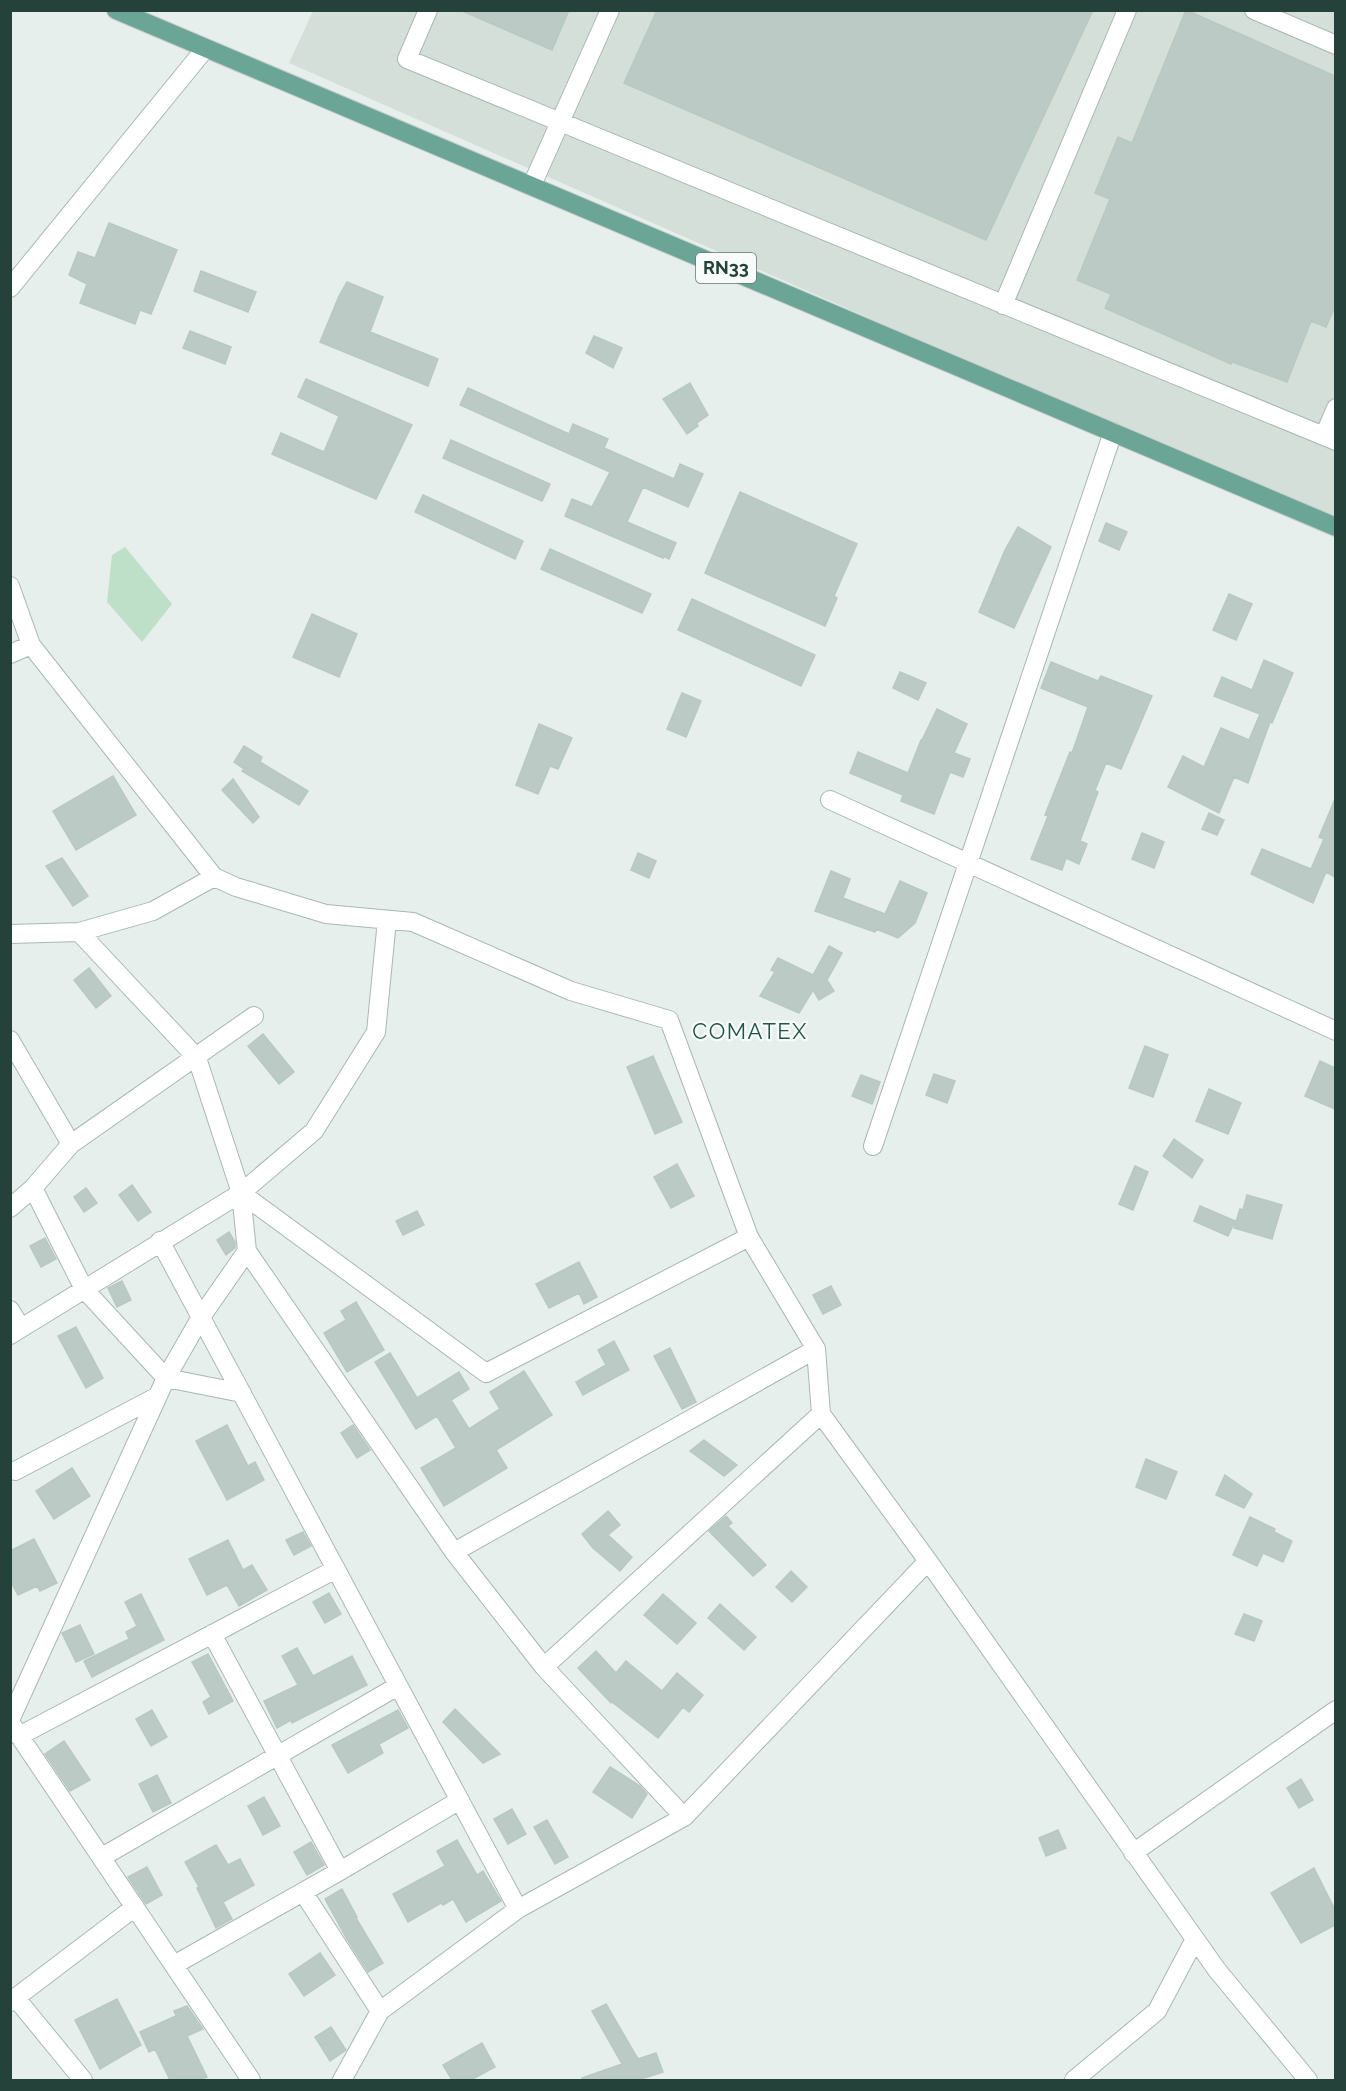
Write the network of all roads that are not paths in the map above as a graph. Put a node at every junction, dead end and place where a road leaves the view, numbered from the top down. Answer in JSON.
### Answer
{"nodes":[{"id":1,"x":116,"y":10,"type":"edge"},
{"id":2,"x":428,"y":10,"type":"edge"},
{"id":3,"x":610,"y":10,"type":"edge"},
{"id":4,"x":1127,"y":10,"type":"edge"},
{"id":5,"x":1254,"y":10,"type":"edge"},
{"id":6,"x":1335,"y":45,"type":"edge"},
{"id":7,"x":205,"y":50,"type":"junction"},
{"id":8,"x":561,"y":123,"type":"junction"},
{"id":9,"x":532,"y":185,"type":"junction"},
{"id":10,"x":10,"y":288,"type":"edge"},
{"id":11,"x":1003,"y":305,"type":"junction"},
{"id":12,"x":1335,"y":408,"type":"edge"},
{"id":13,"x":1113,"y":432,"type":"junction"},
{"id":14,"x":1330,"y":439,"type":"edge"},
{"id":15,"x":1335,"y":528,"type":"edge"},
{"id":16,"x":10,"y":586,"type":"edge"},
{"id":17,"x":31,"y":645,"type":"junction"},
{"id":18,"x":10,"y":654,"type":"edge"},
{"id":19,"x":830,"y":800,"type":"dead end"},
{"id":20,"x":969,"y":864,"type":"junction"},
{"id":21,"x":214,"y":877,"type":"junction"},
{"id":22,"x":387,"y":920,"type":"junction"},
{"id":23,"x":79,"y":932,"type":"junction"},
{"id":24,"x":10,"y":934,"type":"edge"},
{"id":25,"x":254,"y":1016,"type":"dead end"},
{"id":26,"x":1335,"y":1031,"type":"edge"},
{"id":27,"x":10,"y":1040,"type":"edge"},
{"id":28,"x":197,"y":1058,"type":"junction"},
{"id":29,"x":71,"y":1144,"type":"junction"},
{"id":30,"x":873,"y":1146,"type":"dead end"},
{"id":31,"x":33,"y":1188,"type":"junction"},
{"id":32,"x":241,"y":1193,"type":"junction"},
{"id":33,"x":10,"y":1208,"type":"edge"},
{"id":34,"x":749,"y":1237,"type":"junction"},
{"id":35,"x":160,"y":1241,"type":"junction"},
{"id":36,"x":248,"y":1251,"type":"junction"},
{"id":37,"x":84,"y":1289,"type":"junction"},
{"id":38,"x":10,"y":1310,"type":"edge"},
{"id":39,"x":201,"y":1317,"type":"junction"},
{"id":40,"x":16,"y":1331,"type":"edge"},
{"id":41,"x":816,"y":1349,"type":"junction"},
{"id":42,"x":166,"y":1378,"type":"junction"},
{"id":43,"x":242,"y":1393,"type":"junction"},
{"id":44,"x":158,"y":1396,"type":"junction"},
{"id":45,"x":821,"y":1414,"type":"junction"},
{"id":46,"x":15,"y":1471,"type":"dead end"},
{"id":47,"x":454,"y":1552,"type":"junction"},
{"id":48,"x":928,"y":1561,"type":"junction"},
{"id":49,"x":336,"y":1569,"type":"junction"},
{"id":50,"x":212,"y":1634,"type":"junction"},
{"id":51,"x":544,"y":1667,"type":"junction"},
{"id":52,"x":398,"y":1686,"type":"junction"},
{"id":53,"x":1335,"y":1710,"type":"edge"},
{"id":54,"x":14,"y":1726,"type":"edge"},
{"id":55,"x":279,"y":1755,"type":"junction"},
{"id":56,"x":460,"y":1800,"type":"junction"},
{"id":57,"x":684,"y":1817,"type":"junction"},
{"id":58,"x":1133,"y":1853,"type":"junction"},
{"id":59,"x":102,"y":1857,"type":"junction"},
{"id":60,"x":340,"y":1871,"type":"junction"},
{"id":61,"x":303,"y":1892,"type":"junction"},
{"id":62,"x":135,"y":1907,"type":"junction"},
{"id":63,"x":518,"y":1909,"type":"junction"},
{"id":64,"x":1195,"y":1939,"type":"junction"},
{"id":65,"x":174,"y":1965,"type":"junction"},
{"id":66,"x":13,"y":2000,"type":"edge"},
{"id":67,"x":380,"y":2011,"type":"junction"},
{"id":68,"x":83,"y":2080,"type":"edge"},
{"id":69,"x":251,"y":2080,"type":"edge"},
{"id":70,"x":342,"y":2080,"type":"edge"},
{"id":71,"x":1074,"y":2080,"type":"edge"},
{"id":72,"x":1308,"y":2080,"type":"edge"}],
"edges":[{"from":1,"to":7,"type":"main road","number":"RN33"},
{"from":2,"to":8,"type":"street"},
{"from":3,"to":8,"type":"street"},
{"from":4,"to":11,"type":"street"},
{"from":5,"to":6,"type":"street"},
{"from":7,"to":9,"type":"main road","number":"RN33"},
{"from":7,"to":10,"type":"street"},
{"from":8,"to":9,"type":"street"},
{"from":8,"to":11,"type":"street"},
{"from":9,"to":13,"type":"main road","number":"RN33"},
{"from":11,"to":14,"type":"street"},
{"from":12,"to":14,"type":"street"},
{"from":13,"to":15,"type":"main road","number":"RN33"},
{"from":13,"to":20,"type":"street"},
{"from":16,"to":17,"type":"street"},
{"from":17,"to":18,"type":"street"},
{"from":17,"to":21,"type":"street"},
{"from":19,"to":20,"type":"street"},
{"from":20,"to":26,"type":"street"},
{"from":20,"to":30,"type":"street"},
{"from":21,"to":22,"type":"street"},
{"from":21,"to":23,"type":"street"},
{"from":22,"to":32,"type":"street"},
{"from":22,"to":34,"type":"street"},
{"from":23,"to":24,"type":"street"},
{"from":23,"to":28,"type":"street"},
{"from":25,"to":28,"type":"street"},
{"from":27,"to":29,"type":"street"},
{"from":28,"to":29,"type":"street"},
{"from":28,"to":32,"type":"street"},
{"from":29,"to":31,"type":"street"},
{"from":31,"to":33,"type":"street"},
{"from":31,"to":37,"type":"street"},
{"from":32,"to":34,"type":"street"},
{"from":32,"to":35,"type":"street"},
{"from":32,"to":36,"type":"street"},
{"from":34,"to":41,"type":"street"},
{"from":35,"to":37,"type":"street"},
{"from":35,"to":39,"type":"street"},
{"from":36,"to":39,"type":"street"},
{"from":36,"to":47,"type":"street"},
{"from":37,"to":40,"type":"street"},
{"from":37,"to":42,"type":"street"},
{"from":38,"to":40,"type":"street"},
{"from":39,"to":42,"type":"street"},
{"from":39,"to":43,"type":"street"},
{"from":41,"to":45,"type":"street"},
{"from":41,"to":47,"type":"street"},
{"from":42,"to":43,"type":"street"},
{"from":42,"to":44,"type":"street"},
{"from":43,"to":49,"type":"street"},
{"from":44,"to":46,"type":"street"},
{"from":44,"to":54,"type":"street"},
{"from":45,"to":48,"type":"street"},
{"from":45,"to":51,"type":"street"},
{"from":47,"to":51,"type":"street"},
{"from":48,"to":57,"type":"street"},
{"from":48,"to":58,"type":"street"},
{"from":49,"to":50,"type":"street"},
{"from":49,"to":52,"type":"street"},
{"from":50,"to":54,"type":"street"},
{"from":50,"to":55,"type":"street"},
{"from":51,"to":57,"type":"street"},
{"from":52,"to":55,"type":"street"},
{"from":52,"to":56,"type":"street"},
{"from":53,"to":58,"type":"street"},
{"from":54,"to":59,"type":"street"},
{"from":55,"to":59,"type":"street"},
{"from":55,"to":60,"type":"street"},
{"from":56,"to":60,"type":"street"},
{"from":56,"to":63,"type":"street"},
{"from":57,"to":63,"type":"street"},
{"from":58,"to":64,"type":"street"},
{"from":59,"to":62,"type":"street"},
{"from":60,"to":61,"type":"street"},
{"from":61,"to":65,"type":"street"},
{"from":61,"to":67,"type":"street"},
{"from":62,"to":65,"type":"street"},
{"from":62,"to":66,"type":"street"},
{"from":63,"to":67,"type":"street"},
{"from":64,"to":71,"type":"street"},
{"from":64,"to":72,"type":"street"},
{"from":65,"to":69,"type":"street"},
{"from":66,"to":68,"type":"street"},
{"from":67,"to":70,"type":"street"}]}
